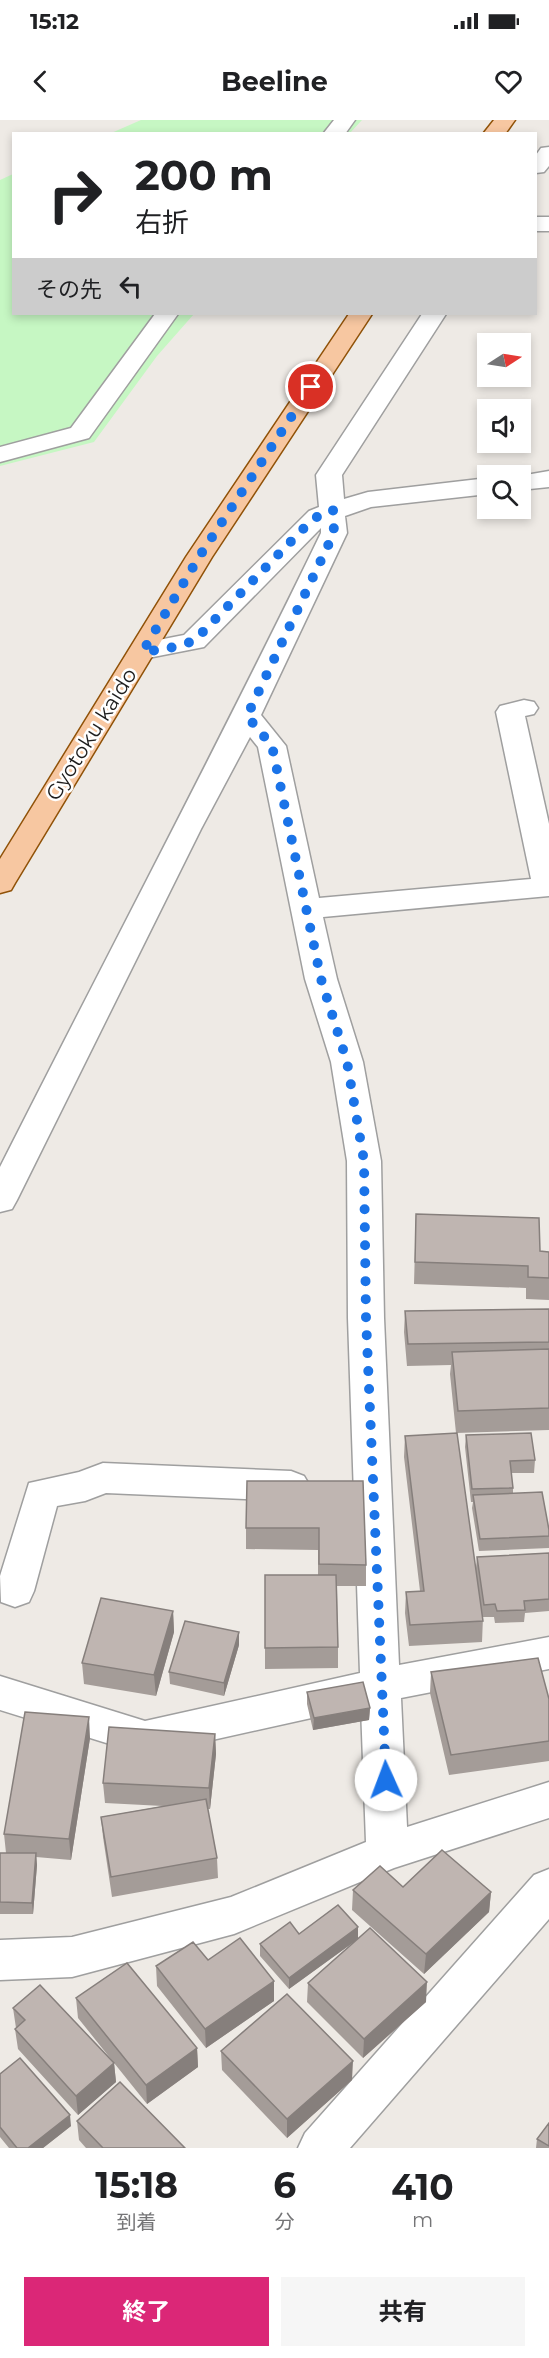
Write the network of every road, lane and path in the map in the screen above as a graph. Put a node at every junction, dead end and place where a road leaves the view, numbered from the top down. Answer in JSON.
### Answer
{"nodes":[{"id":1,"x":345,"y":120,"type":"edge"},
{"id":2,"x":505,"y":120,"type":"edge"},
{"id":3,"x":335,"y":132,"type":"edge"},
{"id":4,"x":496,"y":132,"type":"edge"},
{"id":5,"x":549,"y":153,"type":"edge"},
{"id":6,"x":537,"y":166,"type":"edge"},
{"id":7,"x":165,"y":315,"type":"edge"},
{"id":8,"x":359,"y":315,"type":"edge"},
{"id":9,"x":433,"y":315,"type":"edge"},
{"id":10,"x":0,"y":455,"type":"edge"},
{"id":11,"x":549,"y":479,"type":"edge"},
{"id":12,"x":531,"y":481,"type":"edge"},
{"id":13,"x":477,"y":487,"type":"edge"},
{"id":14,"x":333,"y":510,"type":"junction"},
{"id":15,"x":143,"y":651,"type":"junction"},
{"id":16,"x":524,"y":708,"type":"dead end"},
{"id":17,"x":247,"y":716,"type":"junction"},
{"id":18,"x":0,"y":883,"type":"edge"},
{"id":19,"x":307,"y":909,"type":"junction"},
{"id":20,"x":0,"y":1200,"type":"edge"},
{"id":21,"x":347,"y":1489,"type":"junction"},
{"id":22,"x":15,"y":1591,"type":"dead end"},
{"id":23,"x":549,"y":1653,"type":"edge"},
{"id":24,"x":383,"y":1685,"type":"junction"},
{"id":25,"x":0,"y":1693,"type":"edge"},
{"id":26,"x":549,"y":1800,"type":"edge"},
{"id":27,"x":387,"y":1852,"type":"junction"},
{"id":28,"x":549,"y":1888,"type":"edge"},
{"id":29,"x":0,"y":1960,"type":"edge"},
{"id":30,"x":321,"y":2148,"type":"edge"}],
"edges":[{"from":1,"to":3,"type":"street"},
{"from":2,"to":4,"type":"main road"},
{"from":5,"to":6,"type":"street"},
{"from":7,"to":10,"type":"street"},
{"from":8,"to":15,"type":"main road","name":"Gyotoku kaido"},
{"from":9,"to":14,"type":"street"},
{"from":11,"to":12,"type":"street"},
{"from":13,"to":14,"type":"street"},
{"from":14,"to":15,"type":"street"},
{"from":14,"to":17,"type":"street"},
{"from":15,"to":18,"type":"main road","name":"Gyotoku kaido"},
{"from":16,"to":19,"type":"street"},
{"from":17,"to":19,"type":"street"},
{"from":17,"to":20,"type":"street"},
{"from":19,"to":21,"type":"street"},
{"from":21,"to":22,"type":"street"},
{"from":21,"to":24,"type":"street"},
{"from":23,"to":24,"type":"street"},
{"from":24,"to":25,"type":"street"},
{"from":24,"to":27,"type":"street"},
{"from":26,"to":27,"type":"street"},
{"from":27,"to":29,"type":"street"},
{"from":28,"to":30,"type":"street"}]}
